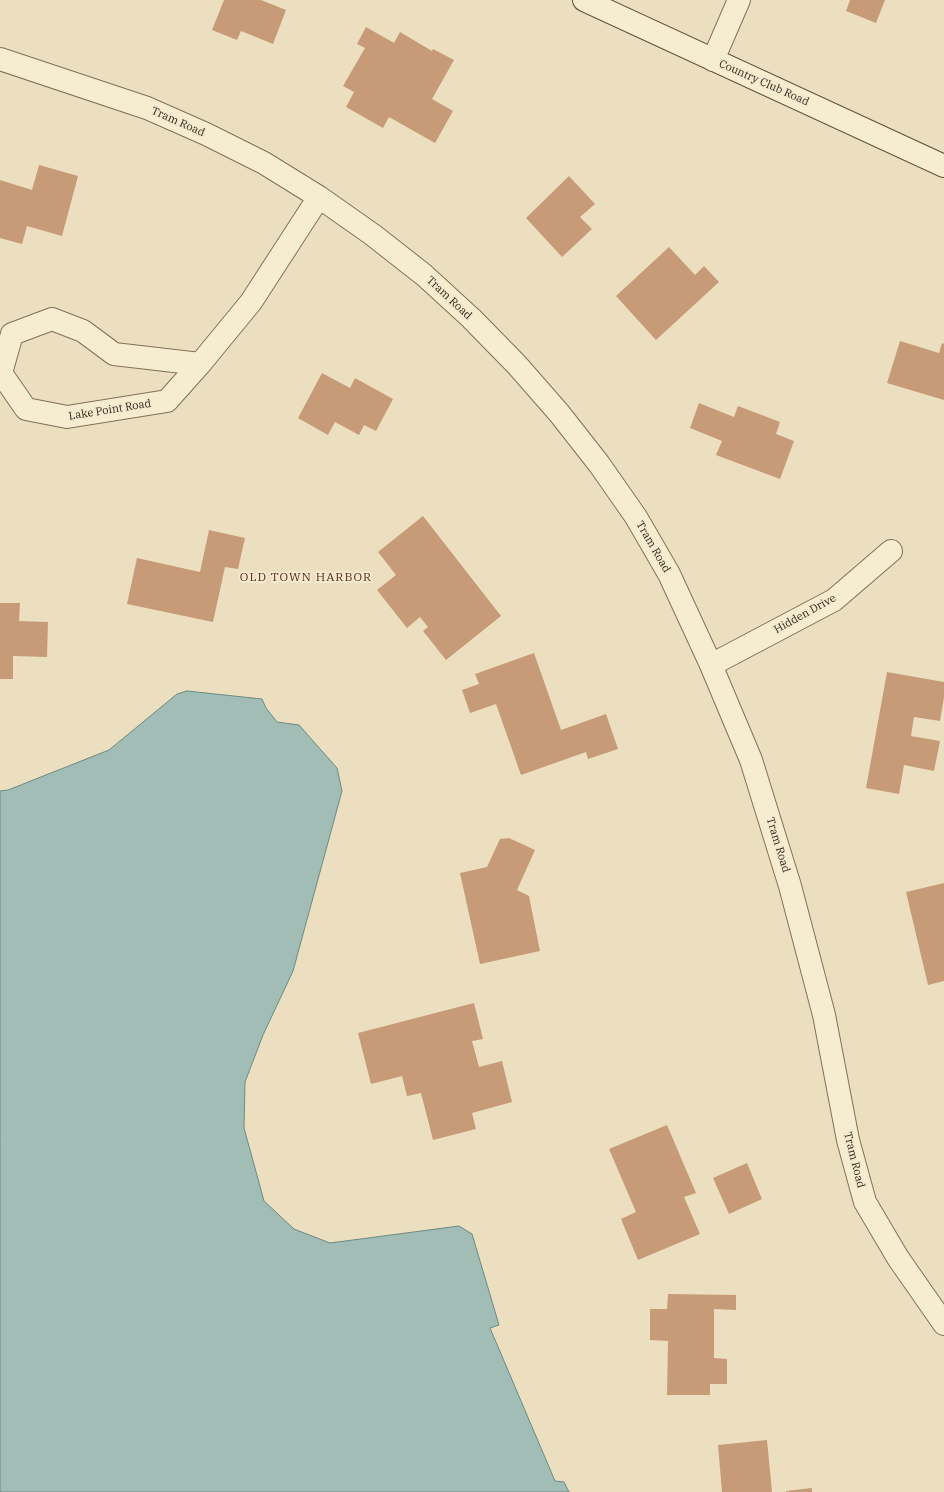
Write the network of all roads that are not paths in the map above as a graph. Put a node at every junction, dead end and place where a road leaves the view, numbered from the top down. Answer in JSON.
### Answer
{"nodes":[{"id":1,"x":584,"y":0,"type":"edge"},
{"id":2,"x":739,"y":0,"type":"edge"},
{"id":3,"x":0,"y":58,"type":"edge"},
{"id":4,"x":713,"y":60,"type":"junction"},
{"id":5,"x":944,"y":166,"type":"edge"},
{"id":6,"x":319,"y":197,"type":"junction"},
{"id":7,"x":200,"y":364,"type":"junction"},
{"id":8,"x":891,"y":551,"type":"dead end"},
{"id":9,"x":712,"y":665,"type":"junction"},
{"id":10,"x":944,"y":1324,"type":"edge"}],
"edges":[{"from":1,"to":4,"type":"street","name":"Country Club Road"},
{"from":2,"to":4,"type":"street"},
{"from":3,"to":6,"type":"street","name":"Tram Road"},
{"from":4,"to":5,"type":"street","name":"Country Club Road"},
{"from":6,"to":7,"type":"street","name":"Lake Point Road"},
{"from":6,"to":9,"type":"street","name":"Tram Road"},
{"from":7,"to":7,"type":"street","name":"Lake Point Road"},
{"from":8,"to":9,"type":"street","name":"Hidden Drive"},
{"from":9,"to":10,"type":"street","name":"Tram Road"}]}
